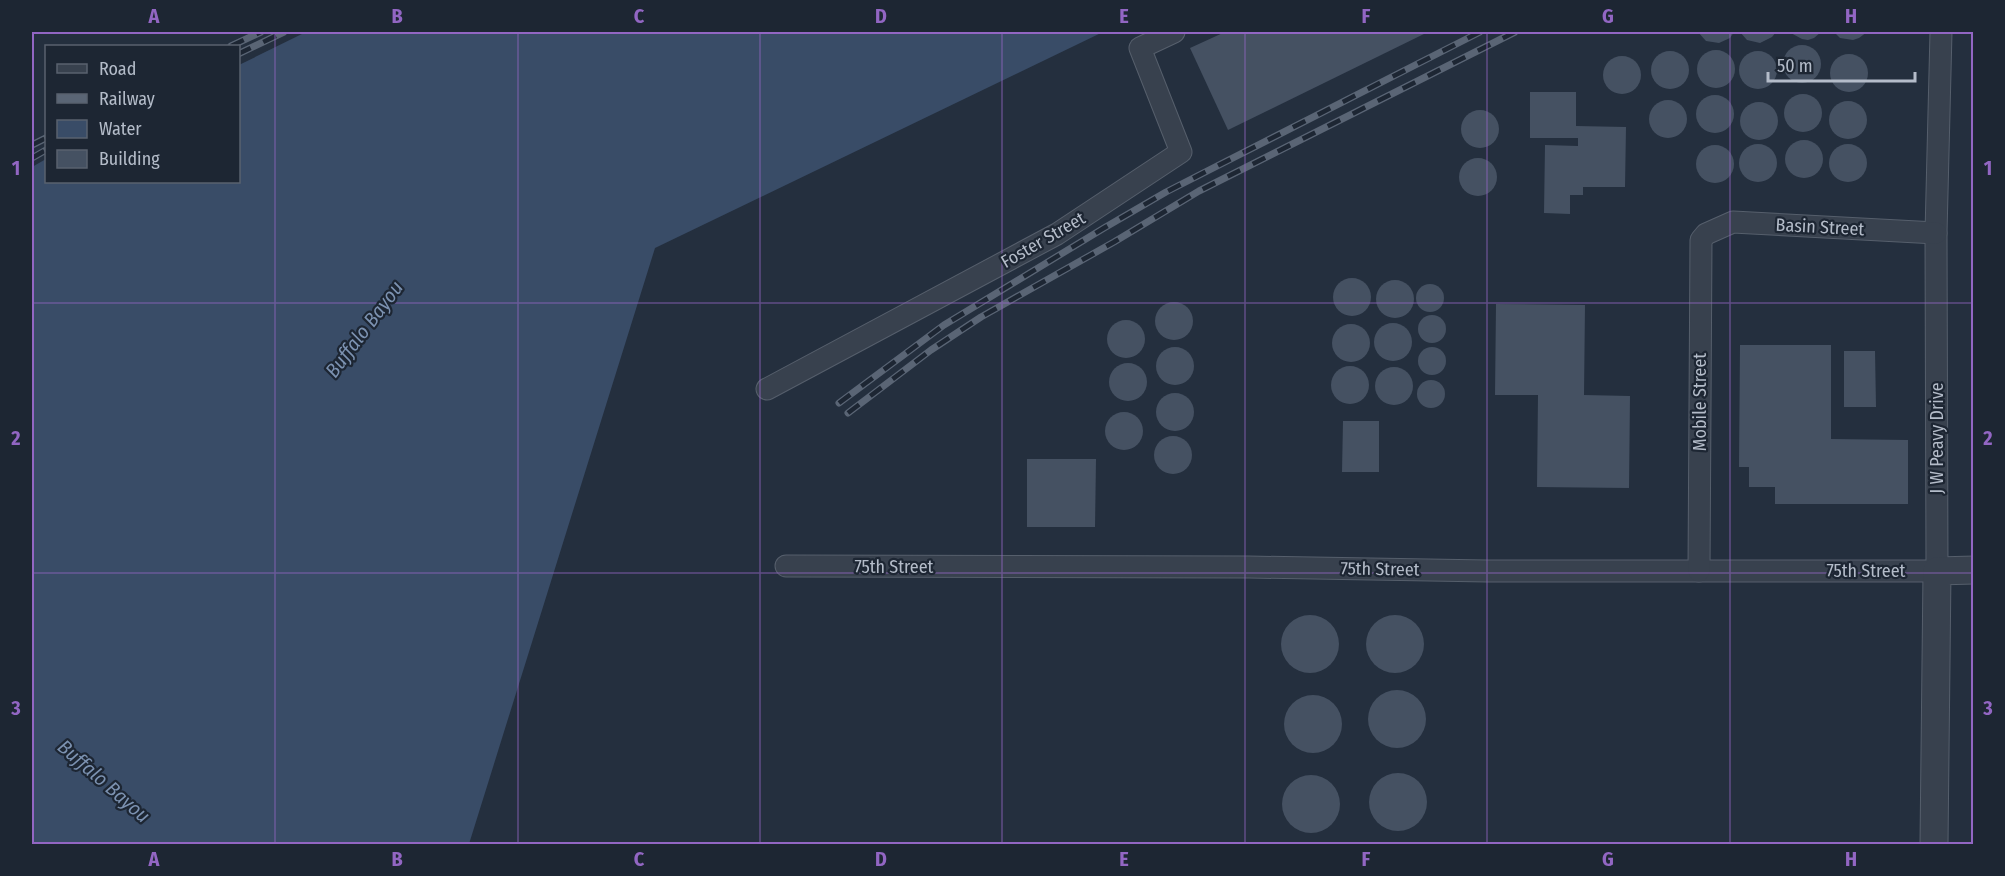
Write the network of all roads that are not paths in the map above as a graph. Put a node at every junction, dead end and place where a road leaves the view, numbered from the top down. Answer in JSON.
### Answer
{"nodes":[{"id":1,"x":1174,"y":32,"type":"edge"},
{"id":2,"x":1941,"y":32,"type":"edge"},
{"id":3,"x":1936,"y":233,"type":"junction"},
{"id":4,"x":1706,"y":234,"type":"joint"},
{"id":5,"x":767,"y":389,"type":"dead end"},
{"id":6,"x":786,"y":566,"type":"dead end"},
{"id":7,"x":1974,"y":570,"type":"edge"},
{"id":8,"x":1699,"y":571,"type":"junction"},
{"id":9,"x":1937,"y":571,"type":"junction"},
{"id":10,"x":1934,"y":844,"type":"edge"}],
"edges":[{"from":1,"to":5,"type":"street","name":"Foster Street"},
{"from":2,"to":3,"type":"street","name":"J W Peavy Drive"},
{"from":3,"to":4,"type":"street","name":"Basin Street"},
{"from":3,"to":9,"type":"street","name":"J W Peavy Drive"},
{"from":4,"to":8,"type":"street","name":"Mobile Street"},
{"from":6,"to":8,"type":"street","name":"75th Street"},
{"from":7,"to":9,"type":"street","name":"75th Street"},
{"from":8,"to":9,"type":"street","name":"75th Street"},
{"from":9,"to":10,"type":"street","name":"J W Peavy Drive"}]}
